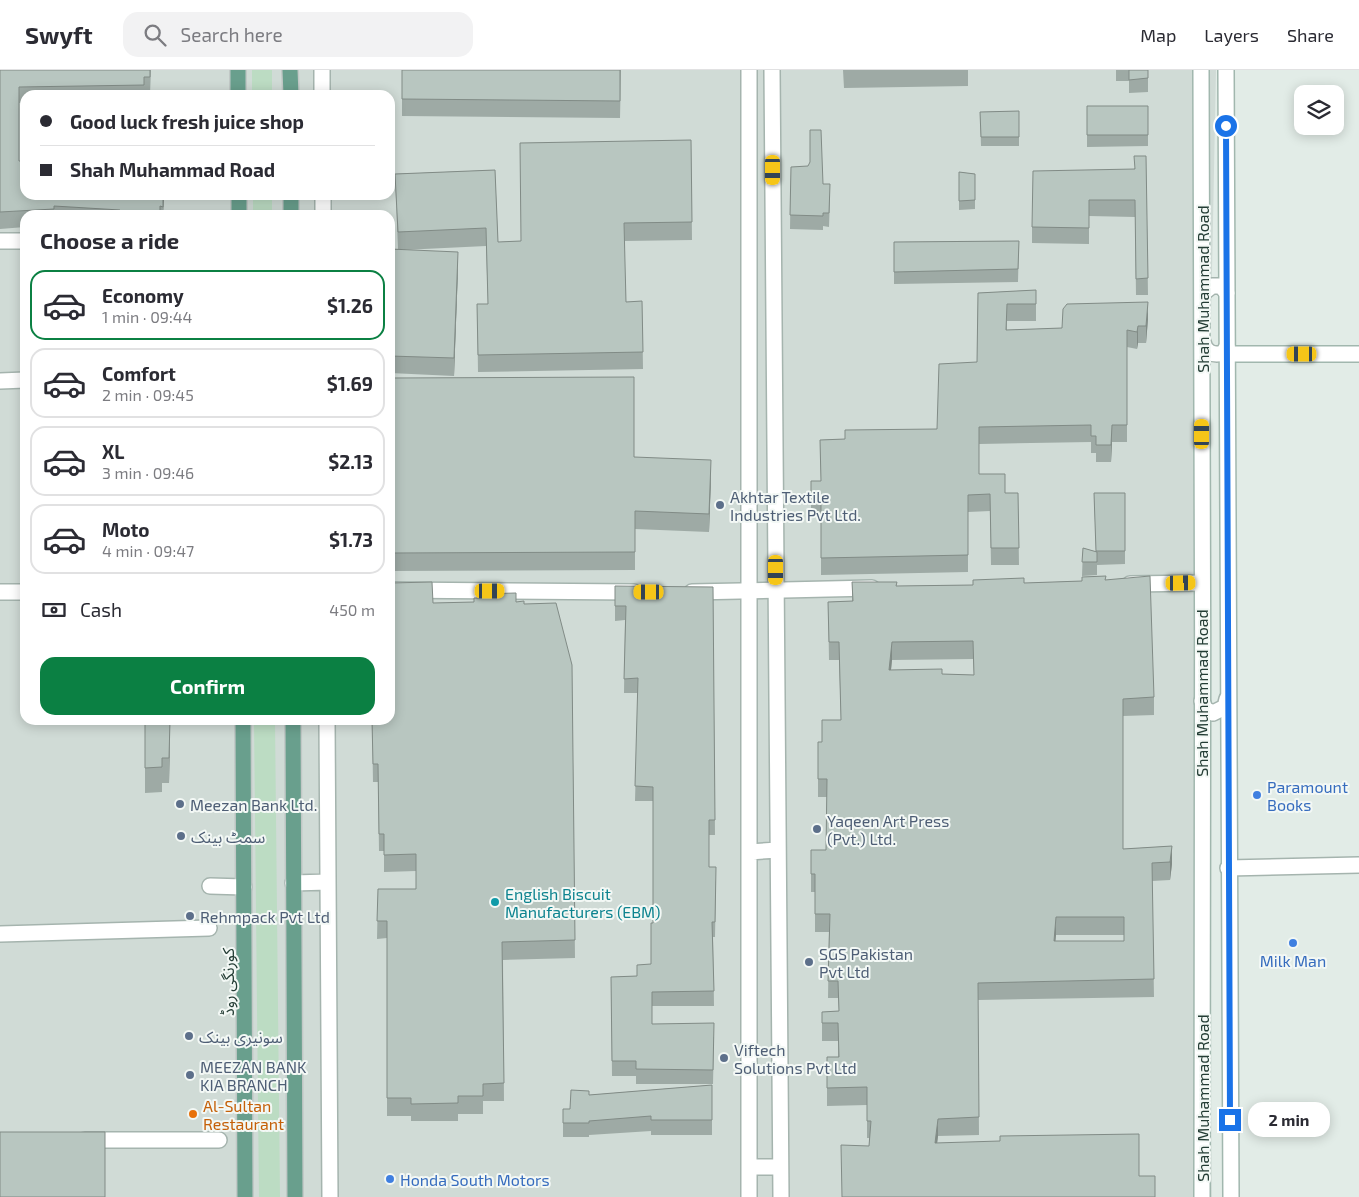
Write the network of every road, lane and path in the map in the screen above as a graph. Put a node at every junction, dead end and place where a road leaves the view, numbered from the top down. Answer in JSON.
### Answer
{"nodes":[{"id":1,"x":238,"y":70,"type":"edge"},
{"id":2,"x":290,"y":70,"type":"edge"},
{"id":3,"x":322,"y":70,"type":"edge"},
{"id":4,"x":749,"y":70,"type":"edge"},
{"id":5,"x":772,"y":70,"type":"edge"},
{"id":6,"x":1201,"y":70,"type":"edge"},
{"id":7,"x":1226,"y":70,"type":"edge"},
{"id":8,"x":238,"y":90,"type":"edge"},
{"id":9,"x":290,"y":90,"type":"edge"},
{"id":10,"x":322,"y":90,"type":"edge"},
{"id":11,"x":0,"y":241,"type":"edge"},
{"id":12,"x":20,"y":241,"type":"edge"},
{"id":13,"x":1203,"y":293,"type":"junction"},
{"id":14,"x":1227,"y":293,"type":"junction"},
{"id":15,"x":1202,"y":342,"type":"junction"},
{"id":16,"x":1227,"y":350,"type":"junction"},
{"id":17,"x":1359,"y":354,"type":"edge"},
{"id":18,"x":20,"y":380,"type":"edge"},
{"id":19,"x":0,"y":381,"type":"edge"},
{"id":20,"x":1201,"y":583,"type":"junction"},
{"id":21,"x":1112,"y":584,"type":"edge"},
{"id":22,"x":885,"y":588,"type":"edge"},
{"id":23,"x":395,"y":590,"type":"edge"},
{"id":24,"x":776,"y":590,"type":"junction"},
{"id":25,"x":0,"y":592,"type":"edge"},
{"id":26,"x":20,"y":592,"type":"edge"},
{"id":27,"x":649,"y":592,"type":"edge"},
{"id":28,"x":679,"y":592,"type":"edge"},
{"id":29,"x":749,"y":592,"type":"junction"},
{"id":30,"x":1227,"y":699,"type":"junction"},
{"id":31,"x":1202,"y":701,"type":"junction"},
{"id":32,"x":243,"y":725,"type":"edge"},
{"id":33,"x":293,"y":725,"type":"edge"},
{"id":34,"x":326,"y":725,"type":"edge"},
{"id":35,"x":1202,"y":730,"type":"junction"},
{"id":36,"x":1227,"y":734,"type":"junction"},
{"id":37,"x":778,"y":850,"type":"junction"},
{"id":38,"x":749,"y":852,"type":"junction"},
{"id":39,"x":1359,"y":865,"type":"edge"},
{"id":40,"x":1228,"y":868,"type":"junction"},
{"id":41,"x":328,"y":882,"type":"junction"},
{"id":42,"x":293,"y":883,"type":"junction"},
{"id":43,"x":210,"y":886,"type":"dead end"},
{"id":44,"x":244,"y":887,"type":"junction"},
{"id":45,"x":209,"y":928,"type":"dead end"},
{"id":46,"x":0,"y":934,"type":"edge"},
{"id":47,"x":70,"y":1140,"type":"edge"},
{"id":48,"x":219,"y":1140,"type":"dead end"},
{"id":49,"x":749,"y":1167,"type":"junction"},
{"id":50,"x":780,"y":1167,"type":"junction"},
{"id":51,"x":245,"y":1197,"type":"edge"},
{"id":52,"x":295,"y":1197,"type":"edge"},
{"id":53,"x":330,"y":1197,"type":"edge"},
{"id":54,"x":749,"y":1197,"type":"edge"},
{"id":55,"x":781,"y":1197,"type":"edge"},
{"id":56,"x":1202,"y":1197,"type":"edge"},
{"id":57,"x":1231,"y":1197,"type":"edge"}],
"edges":[{"from":1,"to":8,"type":"main road"},
{"from":2,"to":9,"type":"main road"},
{"from":3,"to":10,"type":"street"},
{"from":4,"to":29,"type":"street"},
{"from":5,"to":24,"type":"street"},
{"from":6,"to":13,"type":"street","name":"Shah Muhammad Road"},
{"from":7,"to":14,"type":"street","name":"Shah Muhammad Road"},
{"from":11,"to":12,"type":"street"},
{"from":13,"to":14,"type":"street"},
{"from":13,"to":15,"type":"street","name":"Shah Muhammad Road"},
{"from":14,"to":16,"type":"street","name":"Shah Muhammad Road"},
{"from":15,"to":16,"type":"street"},
{"from":15,"to":20,"type":"street","name":"Shah Muhammad Road"},
{"from":16,"to":17,"type":"street"},
{"from":16,"to":30,"type":"street","name":"Shah Muhammad Road"},
{"from":18,"to":19,"type":"street"},
{"from":20,"to":21,"type":"street"},
{"from":20,"to":31,"type":"street","name":"Shah Muhammad Road"},
{"from":22,"to":24,"type":"street"},
{"from":23,"to":27,"type":"street"},
{"from":24,"to":29,"type":"street"},
{"from":24,"to":37,"type":"street"},
{"from":25,"to":26,"type":"street"},
{"from":28,"to":29,"type":"street"},
{"from":29,"to":38,"type":"street"},
{"from":30,"to":31,"type":"street"},
{"from":30,"to":36,"type":"street","name":"Shah Muhammad Road"},
{"from":31,"to":35,"type":"street","name":"Shah Muhammad Road"},
{"from":32,"to":44,"type":"main road","name":"کورنگی روڈ"},
{"from":33,"to":42,"type":"main road"},
{"from":34,"to":41,"type":"street"},
{"from":35,"to":36,"type":"street"},
{"from":35,"to":56,"type":"street","name":"Shah Muhammad Road"},
{"from":36,"to":40,"type":"street","name":"Shah Muhammad Road"},
{"from":37,"to":38,"type":"street"},
{"from":37,"to":50,"type":"street"},
{"from":38,"to":49,"type":"street"},
{"from":39,"to":40,"type":"street"},
{"from":40,"to":57,"type":"street","name":"Shah Muhammad Road"},
{"from":41,"to":42,"type":"street"},
{"from":41,"to":53,"type":"street"},
{"from":42,"to":52,"type":"main road"},
{"from":43,"to":44,"type":"street"},
{"from":44,"to":51,"type":"main road","name":"کورنگی روڈ"},
{"from":45,"to":46,"type":"street"},
{"from":47,"to":48,"type":"street"},
{"from":49,"to":50,"type":"street"},
{"from":49,"to":54,"type":"street"},
{"from":50,"to":55,"type":"street"}]}
